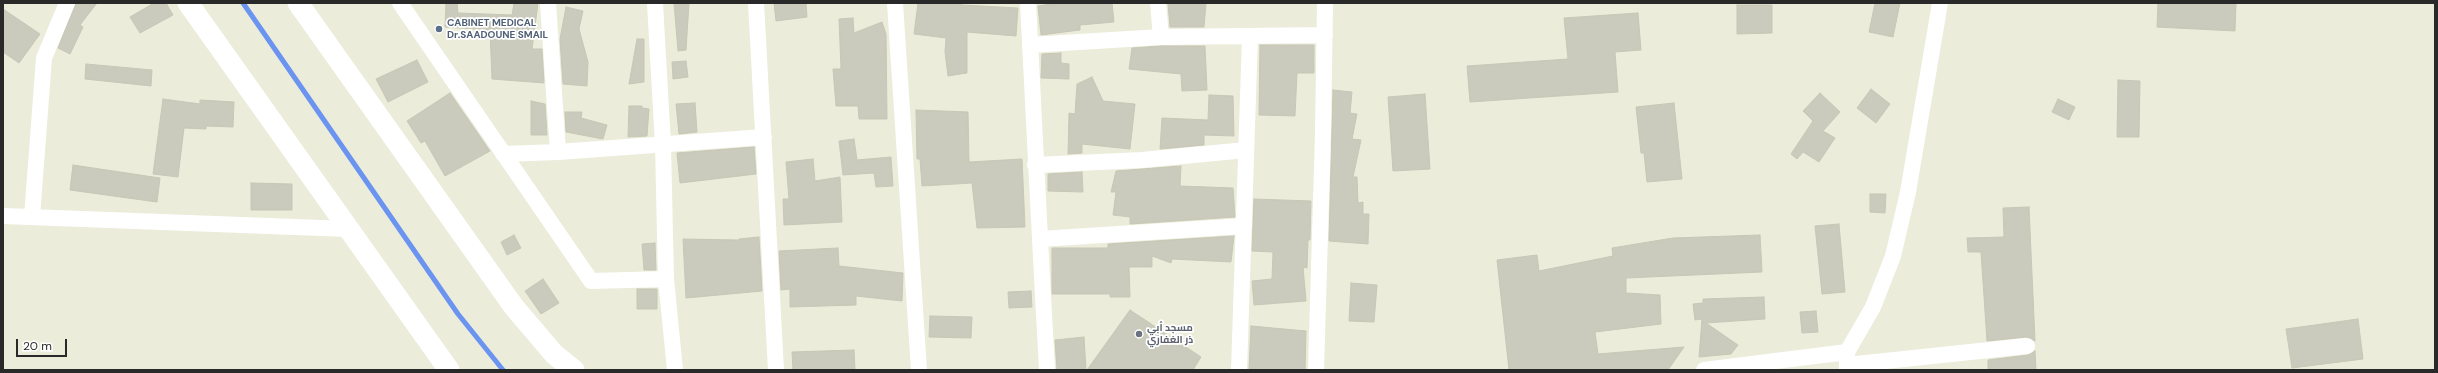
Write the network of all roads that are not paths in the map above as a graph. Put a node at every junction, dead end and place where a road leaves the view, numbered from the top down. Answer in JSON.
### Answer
{"nodes":[{"id":1,"x":67,"y":3,"type":"edge"},
{"id":2,"x":188,"y":3,"type":"edge"},
{"id":3,"x":298,"y":3,"type":"edge"},
{"id":4,"x":400,"y":3,"type":"edge"},
{"id":5,"x":548,"y":3,"type":"edge"},
{"id":6,"x":655,"y":3,"type":"edge"},
{"id":7,"x":756,"y":3,"type":"edge"},
{"id":8,"x":895,"y":3,"type":"edge"},
{"id":9,"x":1028,"y":3,"type":"edge"},
{"id":10,"x":1158,"y":3,"type":"edge"},
{"id":11,"x":1325,"y":3,"type":"edge"},
{"id":12,"x":1940,"y":3,"type":"edge"},
{"id":13,"x":1325,"y":35,"type":"junction"},
{"id":14,"x":1250,"y":36,"type":"junction"},
{"id":15,"x":1161,"y":37,"type":"junction"},
{"id":16,"x":1030,"y":45,"type":"junction"},
{"id":17,"x":764,"y":137,"type":"junction"},
{"id":18,"x":663,"y":145,"type":"junction"},
{"id":19,"x":1246,"y":150,"type":"junction"},
{"id":20,"x":558,"y":152,"type":"junction"},
{"id":21,"x":502,"y":154,"type":"junction"},
{"id":22,"x":1035,"y":165,"type":"junction"},
{"id":23,"x":3,"y":216,"type":"edge"},
{"id":24,"x":32,"y":217,"type":"junction"},
{"id":25,"x":1244,"y":226,"type":"junction"},
{"id":26,"x":348,"y":229,"type":"junction"},
{"id":27,"x":1040,"y":239,"type":"junction"},
{"id":28,"x":666,"y":279,"type":"junction"},
{"id":29,"x":2027,"y":346,"type":"dead end"},
{"id":30,"x":1847,"y":362,"type":"edge"},
{"id":31,"x":1774,"y":365,"type":"edge"},
{"id":32,"x":448,"y":370,"type":"edge"},
{"id":33,"x":574,"y":370,"type":"edge"},
{"id":34,"x":675,"y":370,"type":"edge"},
{"id":35,"x":776,"y":370,"type":"edge"},
{"id":36,"x":919,"y":370,"type":"edge"},
{"id":37,"x":1047,"y":370,"type":"edge"},
{"id":38,"x":1239,"y":370,"type":"edge"},
{"id":39,"x":1316,"y":370,"type":"edge"},
{"id":40,"x":1704,"y":370,"type":"edge"}],
"edges":[{"from":1,"to":24,"type":"street"},
{"from":2,"to":26,"type":"street"},
{"from":3,"to":33,"type":"street"},
{"from":4,"to":21,"type":"street"},
{"from":5,"to":20,"type":"street"},
{"from":6,"to":18,"type":"street"},
{"from":7,"to":17,"type":"street"},
{"from":8,"to":36,"type":"street"},
{"from":9,"to":16,"type":"street"},
{"from":10,"to":15,"type":"street"},
{"from":11,"to":13,"type":"street"},
{"from":12,"to":30,"type":"street"},
{"from":13,"to":14,"type":"street"},
{"from":13,"to":39,"type":"street"},
{"from":14,"to":15,"type":"street"},
{"from":14,"to":19,"type":"street"},
{"from":15,"to":16,"type":"street"},
{"from":16,"to":22,"type":"street"},
{"from":17,"to":18,"type":"street"},
{"from":17,"to":35,"type":"street"},
{"from":18,"to":20,"type":"street"},
{"from":18,"to":28,"type":"street"},
{"from":19,"to":22,"type":"street"},
{"from":19,"to":25,"type":"street"},
{"from":20,"to":21,"type":"street"},
{"from":21,"to":28,"type":"street"},
{"from":22,"to":27,"type":"street"},
{"from":23,"to":24,"type":"street"},
{"from":24,"to":26,"type":"street"},
{"from":25,"to":27,"type":"street"},
{"from":25,"to":38,"type":"street"},
{"from":26,"to":32,"type":"street"},
{"from":27,"to":37,"type":"street"},
{"from":28,"to":34,"type":"street"},
{"from":29,"to":30,"type":"street"},
{"from":30,"to":31,"type":"street"},
{"from":31,"to":40,"type":"street"}]}
